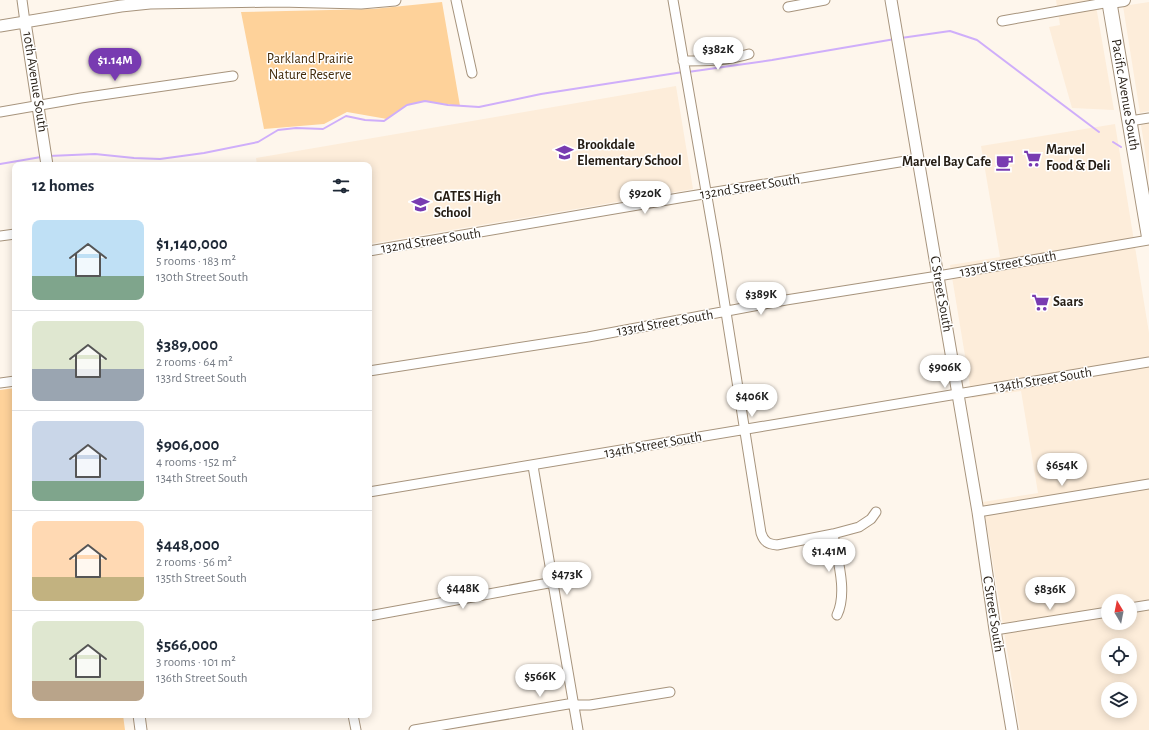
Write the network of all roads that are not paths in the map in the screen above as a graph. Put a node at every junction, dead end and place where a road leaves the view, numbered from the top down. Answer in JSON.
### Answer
{"nodes":[{"id":1,"x":22,"y":0,"type":"edge"},
{"id":2,"x":395,"y":0,"type":"edge"},
{"id":3,"x":456,"y":0,"type":"edge"},
{"id":4,"x":673,"y":0,"type":"edge"},
{"id":5,"x":825,"y":0,"type":"edge"},
{"id":6,"x":891,"y":0,"type":"edge"},
{"id":7,"x":1114,"y":1,"type":"edge"},
{"id":8,"x":788,"y":7,"type":"dead end"},
{"id":9,"x":1002,"y":21,"type":"dead end"},
{"id":10,"x":25,"y":22,"type":"junction"},
{"id":11,"x":0,"y":26,"type":"edge"},
{"id":12,"x":749,"y":54,"type":"dead end"},
{"id":13,"x":683,"y":61,"type":"junction"},
{"id":14,"x":472,"y":73,"type":"dead end"},
{"id":15,"x":233,"y":76,"type":"dead end"},
{"id":16,"x":38,"y":106,"type":"junction"},
{"id":17,"x":0,"y":112,"type":"edge"},
{"id":18,"x":1149,"y":118,"type":"edge"},
{"id":19,"x":1130,"y":121,"type":"junction"},
{"id":20,"x":46,"y":159,"type":"edge"},
{"id":21,"x":918,"y":159,"type":"junction"},
{"id":22,"x":706,"y":194,"type":"junction"},
{"id":23,"x":12,"y":234,"type":"edge"},
{"id":24,"x":0,"y":236,"type":"edge"},
{"id":25,"x":1149,"y":237,"type":"edge"},
{"id":26,"x":1149,"y":240,"type":"edge"},
{"id":27,"x":372,"y":250,"type":"edge"},
{"id":28,"x":938,"y":276,"type":"junction"},
{"id":29,"x":726,"y":312,"type":"junction"},
{"id":30,"x":1149,"y":362,"type":"edge"},
{"id":31,"x":372,"y":371,"type":"edge"},
{"id":32,"x":12,"y":381,"type":"edge"},
{"id":33,"x":0,"y":383,"type":"edge"},
{"id":34,"x":958,"y":394,"type":"junction"},
{"id":35,"x":745,"y":430,"type":"junction"},
{"id":36,"x":533,"y":466,"type":"junction"},
{"id":37,"x":1149,"y":484,"type":"edge"},
{"id":38,"x":372,"y":492,"type":"edge"},
{"id":39,"x":876,"y":512,"type":"dead end"},
{"id":40,"x":978,"y":512,"type":"junction"},
{"id":41,"x":833,"y":534,"type":"junction"},
{"id":42,"x":554,"y":582,"type":"junction"},
{"id":43,"x":1149,"y":605,"type":"edge"},
{"id":44,"x":1137,"y":607,"type":"edge"},
{"id":45,"x":1101,"y":613,"type":"edge"},
{"id":46,"x":372,"y":615,"type":"edge"},
{"id":47,"x":837,"y":615,"type":"dead end"},
{"id":48,"x":995,"y":630,"type":"junction"},
{"id":49,"x":670,"y":692,"type":"dead end"},
{"id":50,"x":574,"y":703,"type":"junction"},
{"id":51,"x":139,"y":718,"type":"edge"},
{"id":52,"x":354,"y":718,"type":"edge"},
{"id":53,"x":141,"y":730,"type":"edge"},
{"id":54,"x":356,"y":730,"type":"edge"},
{"id":55,"x":414,"y":730,"type":"edge"},
{"id":56,"x":578,"y":730,"type":"edge"},
{"id":57,"x":1012,"y":730,"type":"edge"}],
"edges":[{"from":1,"to":10,"type":"street","name":"10th Avenue South"},
{"from":2,"to":10,"type":"street"},
{"from":3,"to":14,"type":"street"},
{"from":4,"to":13,"type":"street"},
{"from":5,"to":8,"type":"street"},
{"from":6,"to":21,"type":"street","name":"C Street South"},
{"from":7,"to":9,"type":"street"},
{"from":7,"to":19,"type":"main road","name":"Pacific Avenue South"},
{"from":10,"to":11,"type":"street"},
{"from":10,"to":16,"type":"street","name":"10th Avenue South"},
{"from":12,"to":13,"type":"street"},
{"from":13,"to":22,"type":"street"},
{"from":15,"to":16,"type":"street"},
{"from":16,"to":17,"type":"street"},
{"from":16,"to":20,"type":"street","name":"10th Avenue South"},
{"from":18,"to":19,"type":"street"},
{"from":19,"to":25,"type":"main road","name":"Pacific Avenue South"},
{"from":21,"to":22,"type":"street","name":"132nd Street South"},
{"from":21,"to":28,"type":"street","name":"C Street South"},
{"from":22,"to":27,"type":"street","name":"132nd Street South"},
{"from":22,"to":29,"type":"street"},
{"from":23,"to":24,"type":"street"},
{"from":26,"to":28,"type":"street","name":"133rd Street South"},
{"from":28,"to":29,"type":"street","name":"133rd Street South"},
{"from":28,"to":34,"type":"street","name":"C Street South"},
{"from":29,"to":31,"type":"street","name":"133rd Street South"},
{"from":29,"to":35,"type":"street"},
{"from":30,"to":34,"type":"street","name":"134th Street South"},
{"from":32,"to":33,"type":"street"},
{"from":34,"to":35,"type":"street","name":"134th Street South"},
{"from":34,"to":40,"type":"street","name":"C Street South"},
{"from":35,"to":36,"type":"street","name":"134th Street South"},
{"from":35,"to":41,"type":"street"},
{"from":36,"to":38,"type":"street","name":"134th Street South"},
{"from":36,"to":42,"type":"street"},
{"from":37,"to":40,"type":"street"},
{"from":39,"to":41,"type":"street"},
{"from":40,"to":48,"type":"street","name":"C Street South"},
{"from":41,"to":47,"type":"street"},
{"from":42,"to":46,"type":"street"},
{"from":42,"to":50,"type":"street"},
{"from":43,"to":44,"type":"street"},
{"from":45,"to":48,"type":"street"},
{"from":48,"to":57,"type":"street","name":"C Street South"},
{"from":49,"to":50,"type":"street"},
{"from":50,"to":55,"type":"street"},
{"from":50,"to":56,"type":"street"},
{"from":51,"to":53,"type":"street"},
{"from":52,"to":54,"type":"street"}]}
